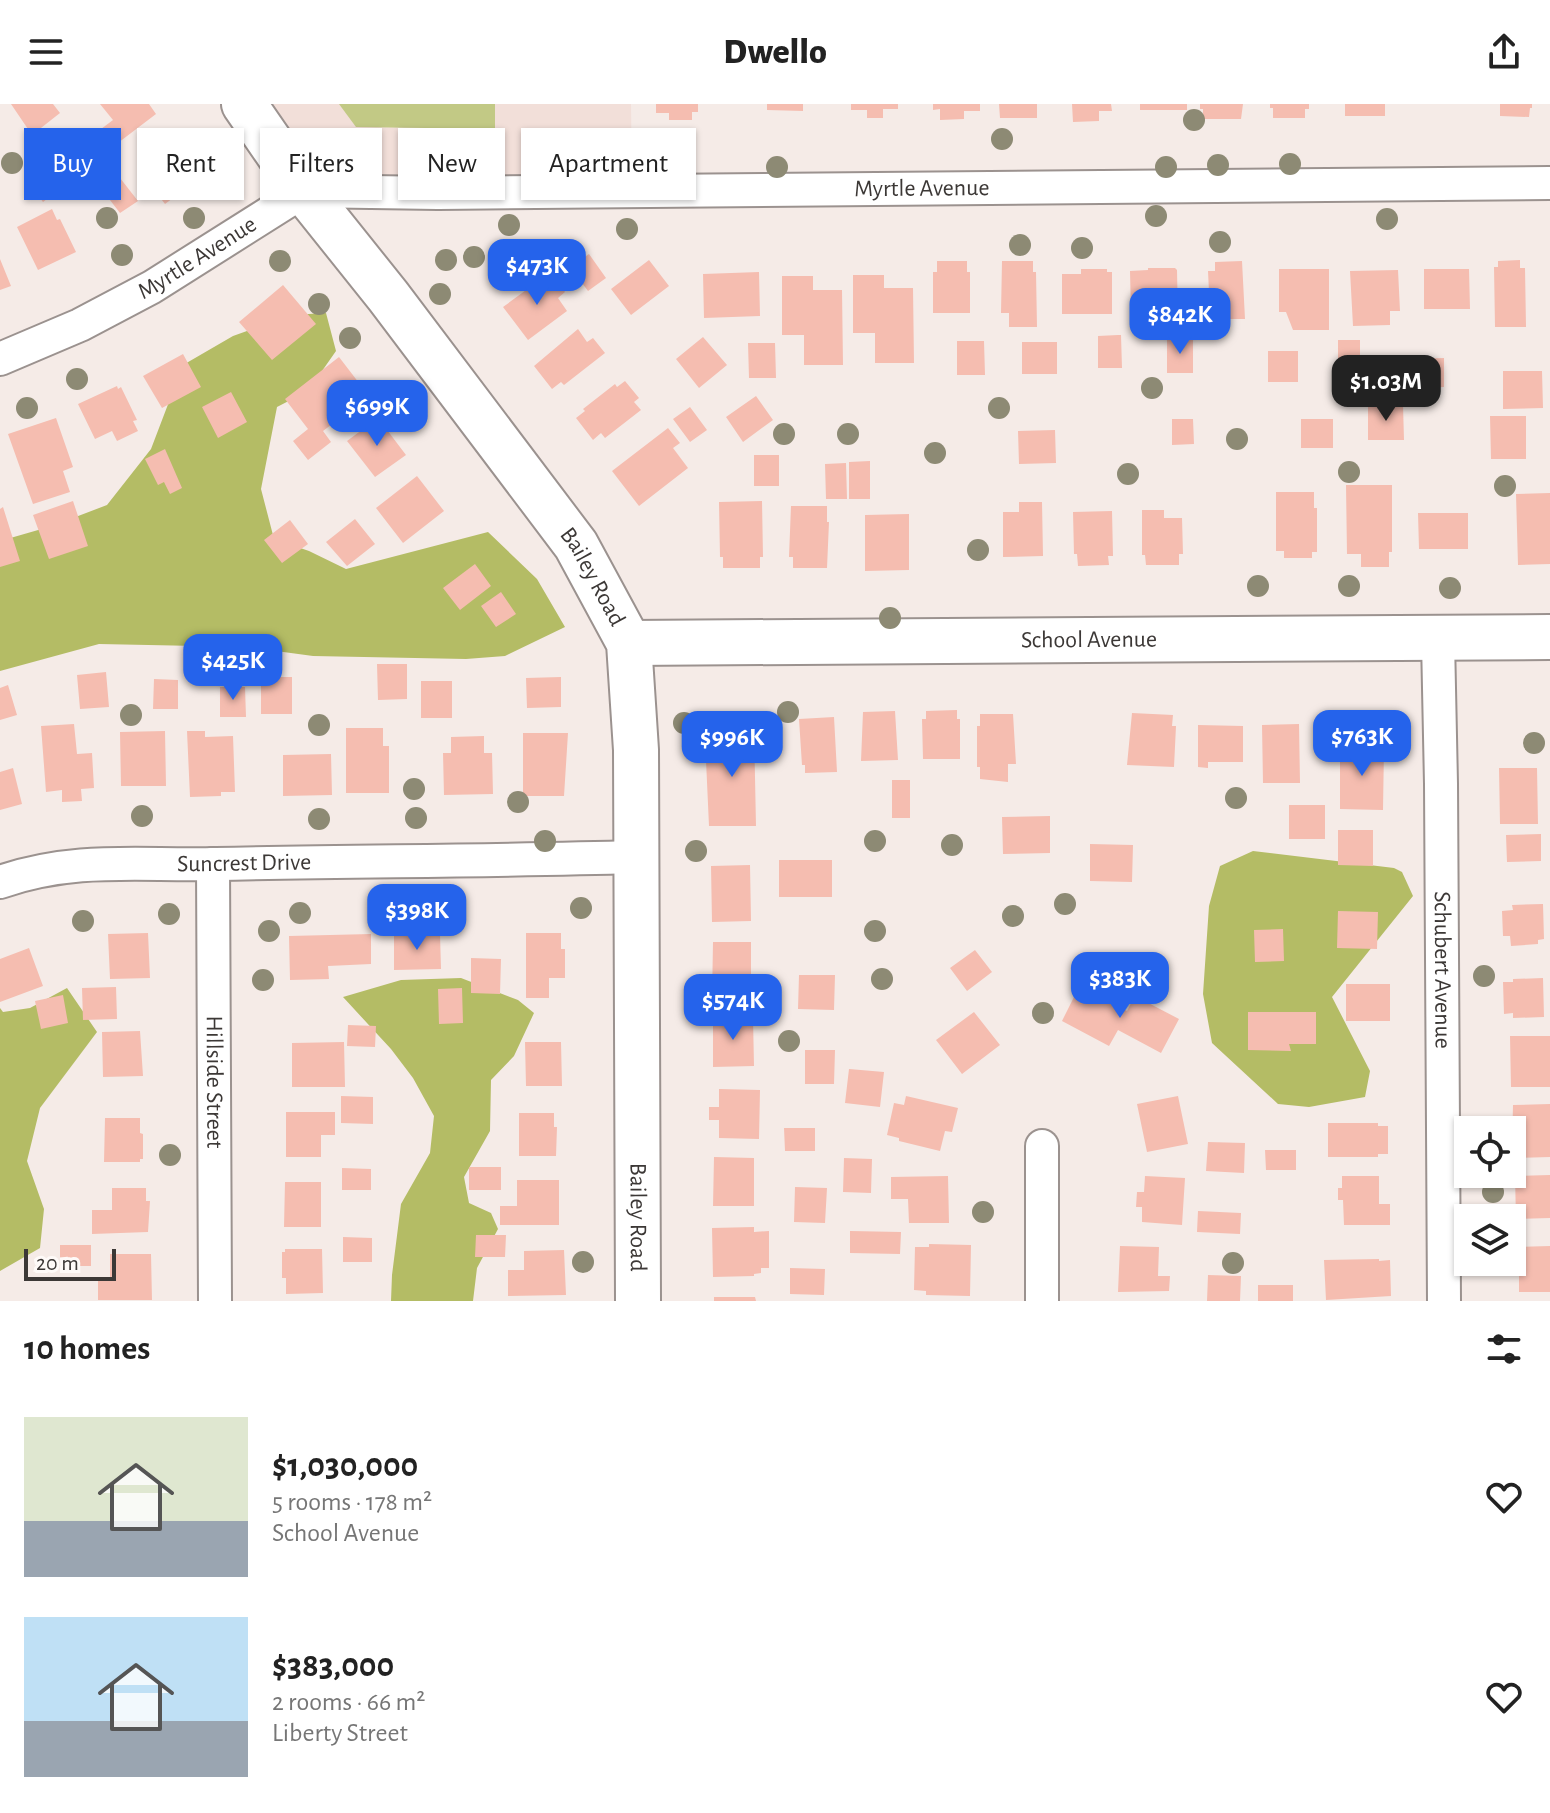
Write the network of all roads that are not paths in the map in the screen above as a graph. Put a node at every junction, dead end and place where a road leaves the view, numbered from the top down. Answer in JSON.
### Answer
{"nodes":[{"id":1,"x":244,"y":104,"type":"edge"},
{"id":2,"x":261,"y":128,"type":"edge"},
{"id":3,"x":1550,"y":183,"type":"edge"},
{"id":4,"x":382,"y":192,"type":"edge"},
{"id":5,"x":290,"y":200,"type":"edge"},
{"id":6,"x":311,"y":200,"type":"edge"},
{"id":7,"x":0,"y":359,"type":"edge"},
{"id":8,"x":1550,"y":637,"type":"edge"},
{"id":9,"x":1438,"y":640,"type":"junction"},
{"id":10,"x":629,"y":643,"type":"junction"},
{"id":11,"x":636,"y":857,"type":"junction"},
{"id":12,"x":213,"y":864,"type":"junction"},
{"id":13,"x":0,"y":882,"type":"edge"},
{"id":14,"x":1042,"y":1146,"type":"dead end"},
{"id":15,"x":215,"y":1301,"type":"edge"},
{"id":16,"x":638,"y":1301,"type":"edge"},
{"id":17,"x":1042,"y":1301,"type":"edge"},
{"id":18,"x":1444,"y":1301,"type":"edge"}],
"edges":[{"from":1,"to":2,"type":"street","name":"Bailey Road"},
{"from":3,"to":4,"type":"street","name":"Myrtle Avenue"},
{"from":5,"to":7,"type":"street","name":"Myrtle Avenue"},
{"from":6,"to":10,"type":"street","name":"Bailey Road"},
{"from":8,"to":9,"type":"street","name":"School Avenue"},
{"from":9,"to":10,"type":"street","name":"School Avenue"},
{"from":9,"to":18,"type":"street","name":"Schubert Avenue"},
{"from":10,"to":11,"type":"street","name":"Bailey Road"},
{"from":11,"to":12,"type":"street","name":"Suncrest Drive"},
{"from":11,"to":16,"type":"street","name":"Bailey Road"},
{"from":12,"to":13,"type":"street","name":"Suncrest Drive"},
{"from":12,"to":15,"type":"street","name":"Hillside Street"},
{"from":14,"to":17,"type":"street"}]}
